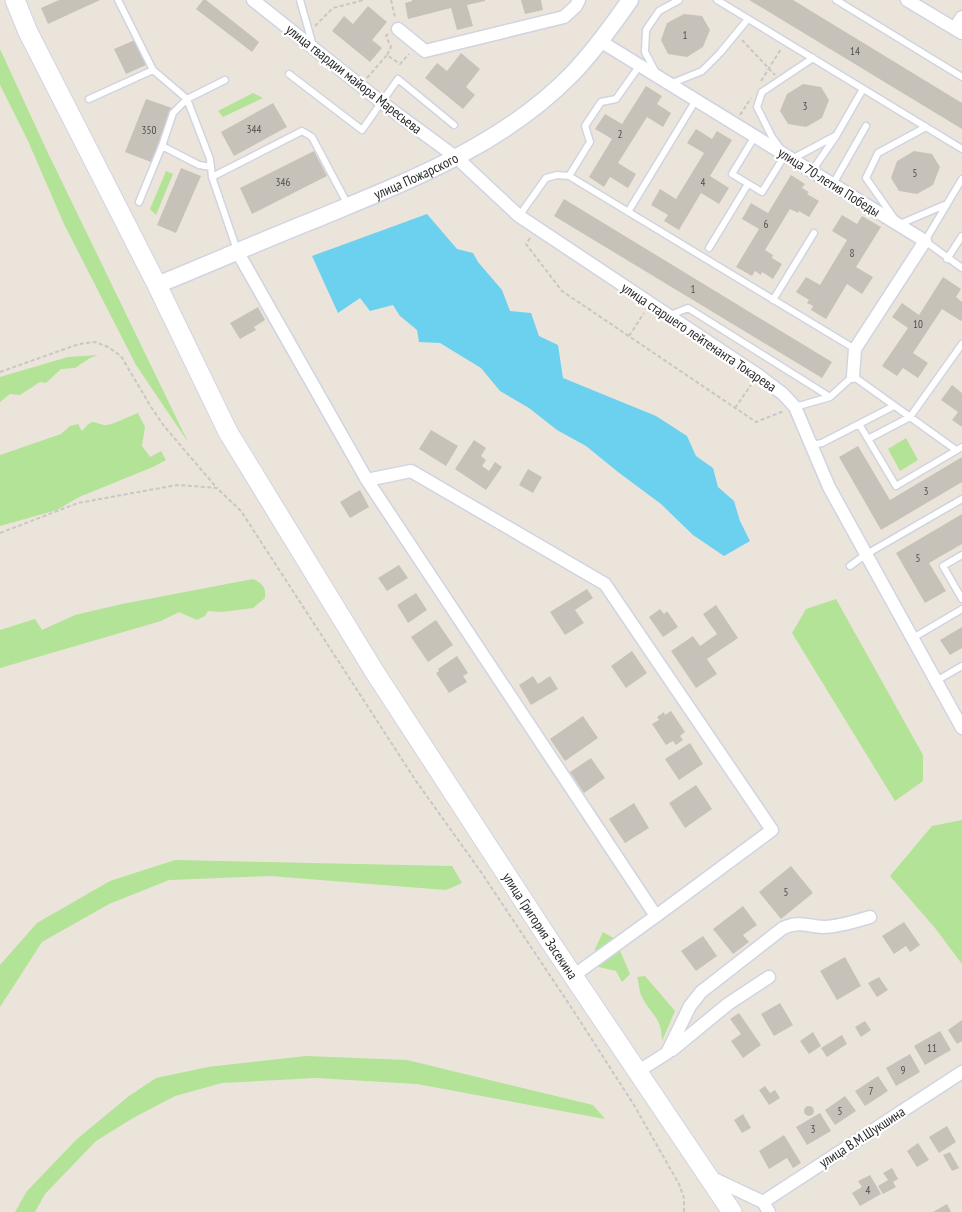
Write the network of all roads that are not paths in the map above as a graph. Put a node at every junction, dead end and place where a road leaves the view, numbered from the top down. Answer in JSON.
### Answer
{"nodes":[{"id":1,"x":15,"y":0,"type":"edge"},
{"id":2,"x":118,"y":0,"type":"edge"},
{"id":3,"x":253,"y":0,"type":"edge"},
{"id":4,"x":300,"y":0,"type":"edge"},
{"id":5,"x":579,"y":0,"type":"edge"},
{"id":6,"x":630,"y":0,"type":"edge"},
{"id":7,"x":679,"y":0,"type":"edge"},
{"id":8,"x":717,"y":0,"type":"edge"},
{"id":9,"x":836,"y":0,"type":"edge"},
{"id":10,"x":907,"y":0,"type":"edge"},
{"id":11,"x":962,"y":17,"type":"edge"},
{"id":12,"x":748,"y":19,"type":"junction"},
{"id":13,"x":397,"y":27,"type":"road end"},
{"id":14,"x":958,"y":30,"type":"edge"},
{"id":15,"x":600,"y":41,"type":"junction"},
{"id":16,"x":314,"y":49,"type":"junction"},
{"id":17,"x":813,"y":58,"type":"junction"},
{"id":18,"x":640,"y":65,"type":"junction"},
{"id":19,"x":153,"y":70,"type":"junction"},
{"id":20,"x":289,"y":74,"type":"dead end"},
{"id":21,"x":962,"y":76,"type":"edge"},
{"id":22,"x":658,"y":77,"type":"junction"},
{"id":23,"x":225,"y":80,"type":"dead end"},
{"id":24,"x":670,"y":84,"type":"junction"},
{"id":25,"x":863,"y":89,"type":"junction"},
{"id":26,"x":186,"y":99,"type":"junction"},
{"id":27,"x":89,"y":100,"type":"dead end"},
{"id":28,"x":696,"y":100,"type":"junction"},
{"id":29,"x":381,"y":102,"type":"junction"},
{"id":30,"x":454,"y":125,"type":"dead end"},
{"id":31,"x":866,"y":126,"type":"dead end"},
{"id":32,"x":926,"y":127,"type":"junction"},
{"id":33,"x":755,"y":136,"type":"junction"},
{"id":34,"x":836,"y":136,"type":"junction"},
{"id":35,"x":162,"y":146,"type":"junction"},
{"id":36,"x":962,"y":149,"type":"edge"},
{"id":37,"x":789,"y":157,"type":"junction"},
{"id":38,"x":457,"y":158,"type":"junction"},
{"id":39,"x":211,"y":167,"type":"junction"},
{"id":40,"x":812,"y":171,"type":"junction"},
{"id":41,"x":569,"y":176,"type":"junction"},
{"id":42,"x":212,"y":177,"type":"junction"},
{"id":43,"x":962,"y":179,"type":"edge"},
{"id":44,"x":748,"y":184,"type":"junction"},
{"id":45,"x":833,"y":184,"type":"junction"},
{"id":46,"x":139,"y":202,"type":"dead end"},
{"id":47,"x":947,"y":204,"type":"junction"},
{"id":48,"x":348,"y":205,"type":"junction"},
{"id":49,"x":628,"y":212,"type":"junction"},
{"id":50,"x":519,"y":216,"type":"junction"},
{"id":51,"x":899,"y":225,"type":"junction"},
{"id":52,"x":814,"y":233,"type":"dead end"},
{"id":53,"x":962,"y":236,"type":"edge"},
{"id":54,"x":925,"y":241,"type":"junction"},
{"id":55,"x":709,"y":248,"type":"dead end"},
{"id":56,"x":238,"y":251,"type":"junction"},
{"id":57,"x":947,"y":259,"type":"junction"},
{"id":58,"x":962,"y":268,"type":"edge"},
{"id":59,"x":157,"y":285,"type":"junction"},
{"id":60,"x":773,"y":300,"type":"junction"},
{"id":61,"x":668,"y":316,"type":"junction"},
{"id":62,"x":962,"y":344,"type":"edge"},
{"id":63,"x":855,"y":349,"type":"junction"},
{"id":64,"x":853,"y":376,"type":"junction"},
{"id":65,"x":830,"y":397,"type":"junction"},
{"id":66,"x":894,"y":406,"type":"junction"},
{"id":67,"x":795,"y":407,"type":"junction"},
{"id":68,"x":910,"y":417,"type":"junction"},
{"id":69,"x":859,"y":424,"type":"junction"},
{"id":70,"x":868,"y":439,"type":"junction"},
{"id":71,"x":811,"y":445,"type":"junction"},
{"id":72,"x":959,"y":449,"type":"edge"},
{"id":73,"x":367,"y":480,"type":"junction"},
{"id":74,"x":962,"y":499,"type":"edge"},
{"id":75,"x":865,"y":555,"type":"junction"},
{"id":76,"x":962,"y":555,"type":"edge"},
{"id":77,"x":850,"y":566,"type":"dead end"},
{"id":78,"x":962,"y":599,"type":"edge"},
{"id":79,"x":962,"y":609,"type":"edge"},
{"id":80,"x":918,"y":635,"type":"dead end"},
{"id":81,"x":962,"y":666,"type":"edge"},
{"id":82,"x":936,"y":681,"type":"junction"},
{"id":83,"x":962,"y":728,"type":"edge"},
{"id":84,"x":656,"y":916,"type":"junction"},
{"id":85,"x":870,"y":917,"type":"dead end"},
{"id":86,"x":573,"y":976,"type":"junction"},
{"id":87,"x":770,"y":977,"type":"dead end"},
{"id":88,"x":667,"y":1053,"type":"junction"},
{"id":89,"x":637,"y":1072,"type":"junction"},
{"id":90,"x":962,"y":1072,"type":"edge"},
{"id":91,"x":710,"y":1177,"type":"junction"},
{"id":92,"x":766,"y":1207,"type":"edge"},
{"id":93,"x":732,"y":1212,"type":"edge"}],
"edges":[{"from":1,"to":59,"type":"main road","name":"улица Григория Засекина"},
{"from":2,"to":19,"type":"lane"},
{"from":3,"to":16,"type":"street","name":"улица гвардии майора Маресьева"},
{"from":4,"to":16,"type":"lane"},
{"from":5,"to":13,"type":"street"},
{"from":6,"to":15,"type":"street","name":"улица Пожарского"},
{"from":7,"to":22,"type":"lane"},
{"from":8,"to":12,"type":"lane"},
{"from":9,"to":21,"type":"lane"},
{"from":10,"to":14,"type":"street"},
{"from":11,"to":14,"type":"street"},
{"from":12,"to":17,"type":"lane"},
{"from":12,"to":24,"type":"lane"},
{"from":15,"to":18,"type":"street","name":"улица 70-летия Победы"},
{"from":15,"to":38,"type":"street","name":"улица Пожарского"},
{"from":16,"to":29,"type":"street","name":"улица гвардии майора Маресьева"},
{"from":17,"to":25,"type":"lane"},
{"from":17,"to":37,"type":"lane"},
{"from":18,"to":22,"type":"street","name":"улица 70-летия Победы"},
{"from":18,"to":41,"type":"lane"},
{"from":19,"to":26,"type":"lane"},
{"from":19,"to":27,"type":"lane"},
{"from":20,"to":29,"type":"lane"},
{"from":22,"to":24,"type":"street","name":"улица 70-летия Победы"},
{"from":23,"to":26,"type":"lane"},
{"from":24,"to":28,"type":"street","name":"улица 70-летия Победы"},
{"from":25,"to":32,"type":"lane"},
{"from":25,"to":34,"type":"lane"},
{"from":26,"to":35,"type":"lane"},
{"from":26,"to":39,"type":"lane"},
{"from":28,"to":33,"type":"street","name":"улица 70-летия Победы"},
{"from":28,"to":49,"type":"lane"},
{"from":29,"to":30,"type":"lane"},
{"from":29,"to":38,"type":"street","name":"улица гвардии майора Маресьева"},
{"from":31,"to":45,"type":"lane"},
{"from":32,"to":36,"type":"lane"},
{"from":32,"to":51,"type":"lane"},
{"from":33,"to":37,"type":"street","name":"улица 70-летия Победы"},
{"from":33,"to":44,"type":"lane"},
{"from":34,"to":37,"type":"lane"},
{"from":34,"to":40,"type":"lane"},
{"from":35,"to":39,"type":"lane"},
{"from":35,"to":46,"type":"lane"},
{"from":37,"to":40,"type":"street","name":"улица 70-летия Победы"},
{"from":37,"to":44,"type":"lane"},
{"from":38,"to":48,"type":"street","name":"улица Пожарского"},
{"from":38,"to":50,"type":"street","name":"улица старшего лейтенанта Токарева"},
{"from":39,"to":42,"type":"lane"},
{"from":40,"to":45,"type":"street","name":"улица 70-летия Победы"},
{"from":41,"to":49,"type":"lane"},
{"from":41,"to":50,"type":"lane"},
{"from":42,"to":48,"type":"lane"},
{"from":42,"to":56,"type":"lane"},
{"from":43,"to":47,"type":"lane"},
{"from":44,"to":55,"type":"lane"},
{"from":45,"to":51,"type":"street","name":"улица 70-летия Победы"},
{"from":47,"to":51,"type":"lane"},
{"from":47,"to":54,"type":"lane"},
{"from":48,"to":56,"type":"street","name":"улица Пожарского"},
{"from":49,"to":60,"type":"lane"},
{"from":50,"to":61,"type":"street","name":"улица старшего лейтенанта Токарева"},
{"from":51,"to":54,"type":"street","name":"улица 70-летия Победы"},
{"from":52,"to":60,"type":"lane"},
{"from":53,"to":57,"type":"lane"},
{"from":54,"to":57,"type":"lane"},
{"from":54,"to":63,"type":"street"},
{"from":56,"to":59,"type":"street","name":"улица Пожарского"},
{"from":56,"to":73,"type":"street"},
{"from":57,"to":58,"type":"lane"},
{"from":59,"to":86,"type":"main road","name":"улица Григория Засекина"},
{"from":60,"to":63,"type":"lane"},
{"from":61,"to":65,"type":"lane"},
{"from":61,"to":67,"type":"street","name":"улица старшего лейтенанта Токарева"},
{"from":62,"to":68,"type":"lane"},
{"from":63,"to":64,"type":"street"},
{"from":64,"to":65,"type":"lane"},
{"from":64,"to":66,"type":"lane"},
{"from":65,"to":67,"type":"lane"},
{"from":66,"to":68,"type":"lane"},
{"from":66,"to":69,"type":"lane"},
{"from":67,"to":71,"type":"street","name":"улица старшего лейтенанта Токарева"},
{"from":68,"to":70,"type":"lane"},
{"from":68,"to":72,"type":"lane"},
{"from":69,"to":70,"type":"lane"},
{"from":69,"to":71,"type":"lane"},
{"from":70,"to":72,"type":"lane"},
{"from":71,"to":75,"type":"street","name":"улица старшего лейтенанта Токарева"},
{"from":73,"to":84,"type":"street"},
{"from":73,"to":84,"type":"street"},
{"from":74,"to":75,"type":"lane"},
{"from":75,"to":77,"type":"lane"},
{"from":75,"to":82,"type":"street","name":"улица старшего лейтенанта Токарева"},
{"from":76,"to":78,"type":"lane"},
{"from":79,"to":80,"type":"lane"},
{"from":81,"to":82,"type":"lane"},
{"from":82,"to":83,"type":"street","name":"улица старшего лейтенанта Токарева"},
{"from":84,"to":86,"type":"street"},
{"from":85,"to":88,"type":"street"},
{"from":86,"to":89,"type":"main road","name":"улица Григория Засекина"},
{"from":87,"to":88,"type":"street"},
{"from":88,"to":89,"type":"street"},
{"from":89,"to":91,"type":"main road","name":"улица Григория Засекина"},
{"from":90,"to":92,"type":"street","name":"улица В.М.Шукшина"},
{"from":91,"to":92,"type":"street","name":"улица Григория Засекина"},
{"from":91,"to":93,"type":"main road","name":"улица Григория Засекина"}]}
